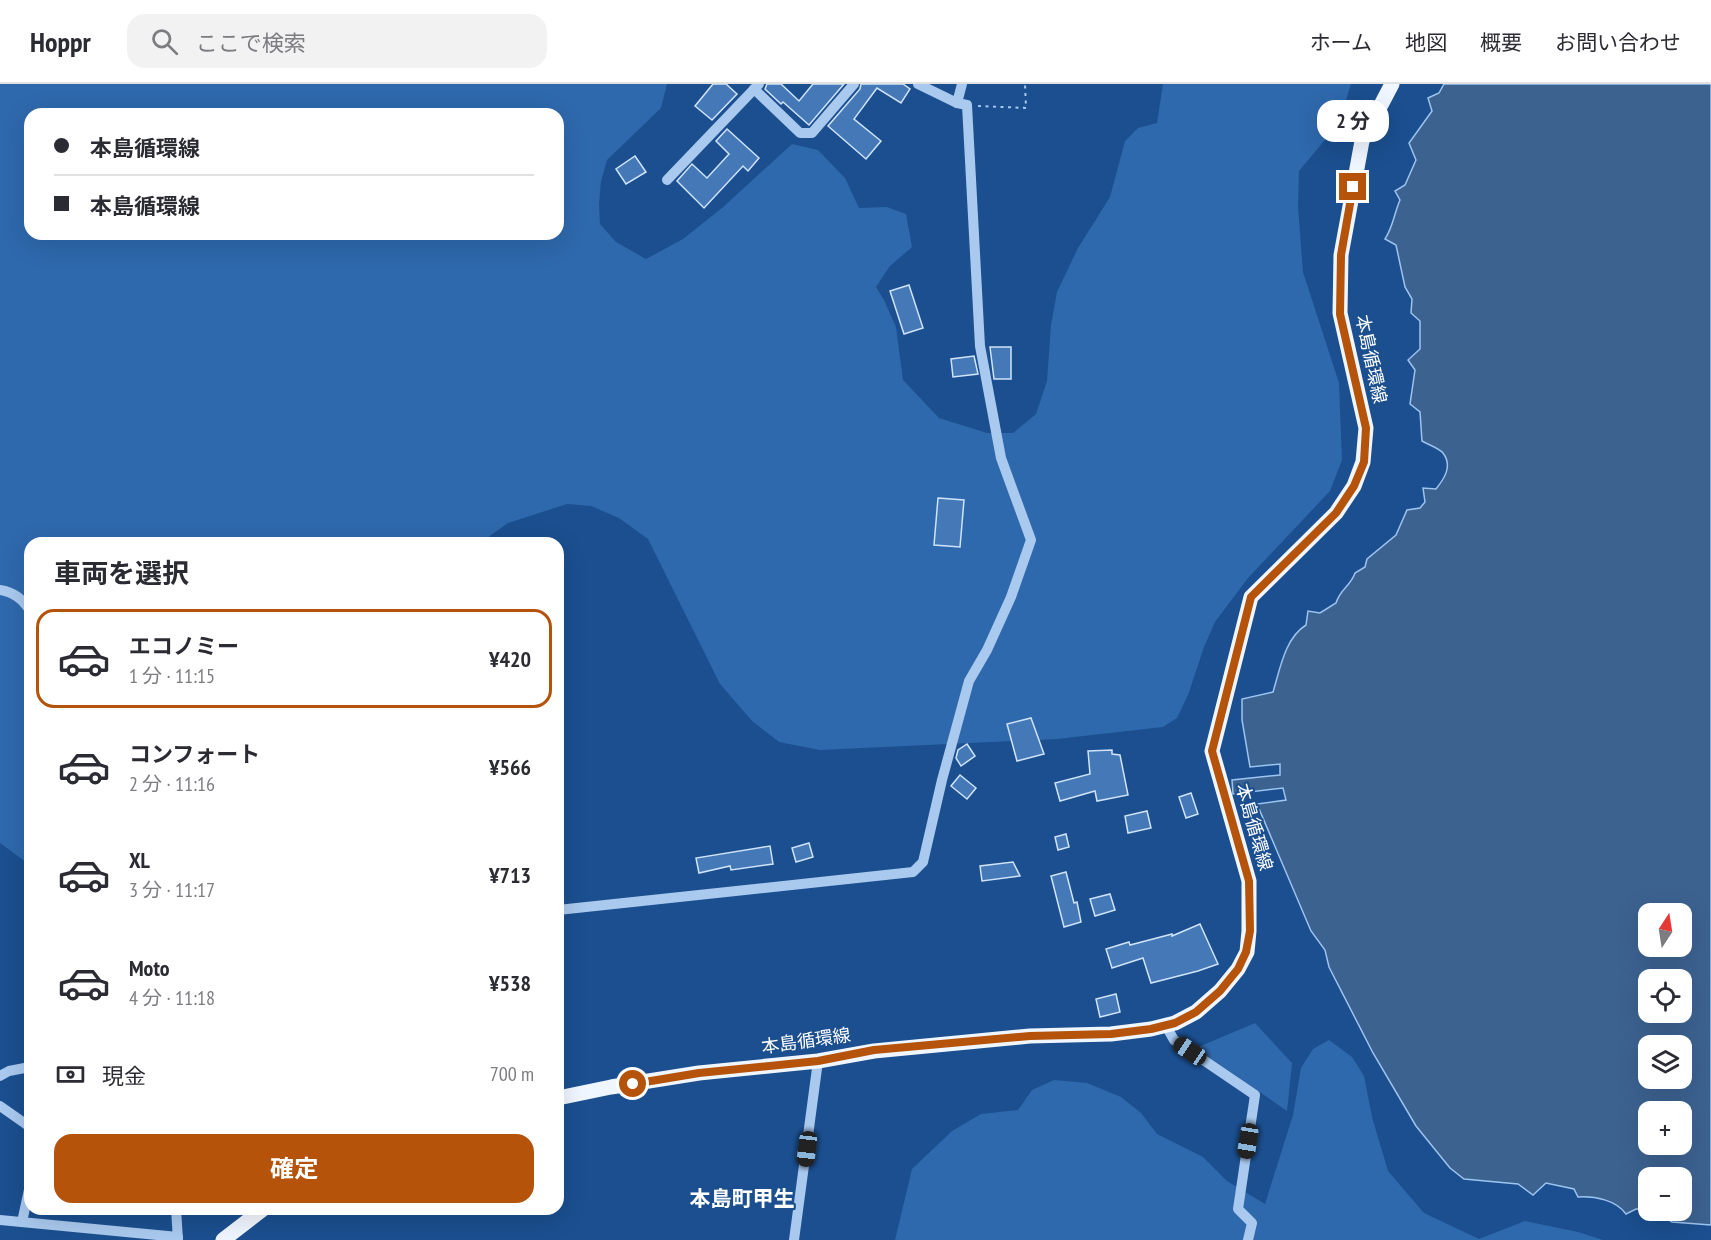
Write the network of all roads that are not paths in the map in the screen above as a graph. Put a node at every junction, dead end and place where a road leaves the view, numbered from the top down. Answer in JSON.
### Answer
{"nodes":[{"id":1,"x":854,"y":84,"type":"edge"},
{"id":2,"x":918,"y":84,"type":"edge"},
{"id":3,"x":962,"y":84,"type":"edge"},
{"id":4,"x":1392,"y":84,"type":"edge"},
{"id":5,"x":757,"y":86,"type":"edge"},
{"id":6,"x":962,"y":104,"type":"junction"},
{"id":7,"x":667,"y":180,"type":"dead end"},
{"id":8,"x":0,"y":590,"type":"edge"},
{"id":9,"x":24,"y":602,"type":"edge"},
{"id":10,"x":564,"y":909,"type":"edge"},
{"id":11,"x":1166,"y":1026,"type":"junction"},
{"id":12,"x":818,"y":1061,"type":"junction"},
{"id":13,"x":24,"y":1067,"type":"edge"},
{"id":14,"x":0,"y":1076,"type":"edge"},
{"id":15,"x":564,"y":1097,"type":"edge"},
{"id":16,"x":0,"y":1106,"type":"edge"},
{"id":17,"x":24,"y":1123,"type":"edge"},
{"id":18,"x":24,"y":1213,"type":"edge"},
{"id":19,"x":176,"y":1215,"type":"edge"},
{"id":20,"x":255,"y":1215,"type":"edge"},
{"id":21,"x":0,"y":1220,"type":"edge"},
{"id":22,"x":22,"y":1222,"type":"junction"},
{"id":23,"x":178,"y":1238,"type":"edge"},
{"id":24,"x":224,"y":1240,"type":"edge"},
{"id":25,"x":794,"y":1240,"type":"edge"},
{"id":26,"x":1248,"y":1240,"type":"edge"}],
"edges":[{"from":1,"to":5,"type":"street"},
{"from":2,"to":6,"type":"street"},
{"from":3,"to":6,"type":"street"},
{"from":4,"to":11,"type":"main road","name":"本島循環線"},
{"from":5,"to":7,"type":"street"},
{"from":6,"to":10,"type":"street"},
{"from":8,"to":9,"type":"street"},
{"from":11,"to":12,"type":"main road","name":"本島循環線"},
{"from":11,"to":26,"type":"street"},
{"from":12,"to":15,"type":"main road","name":"本島循環線"},
{"from":12,"to":25,"type":"street"},
{"from":13,"to":14,"type":"street"},
{"from":16,"to":17,"type":"street"},
{"from":18,"to":22,"type":"street"},
{"from":19,"to":23,"type":"street"},
{"from":20,"to":24,"type":"main road"},
{"from":21,"to":22,"type":"street"},
{"from":22,"to":23,"type":"street"}]}
